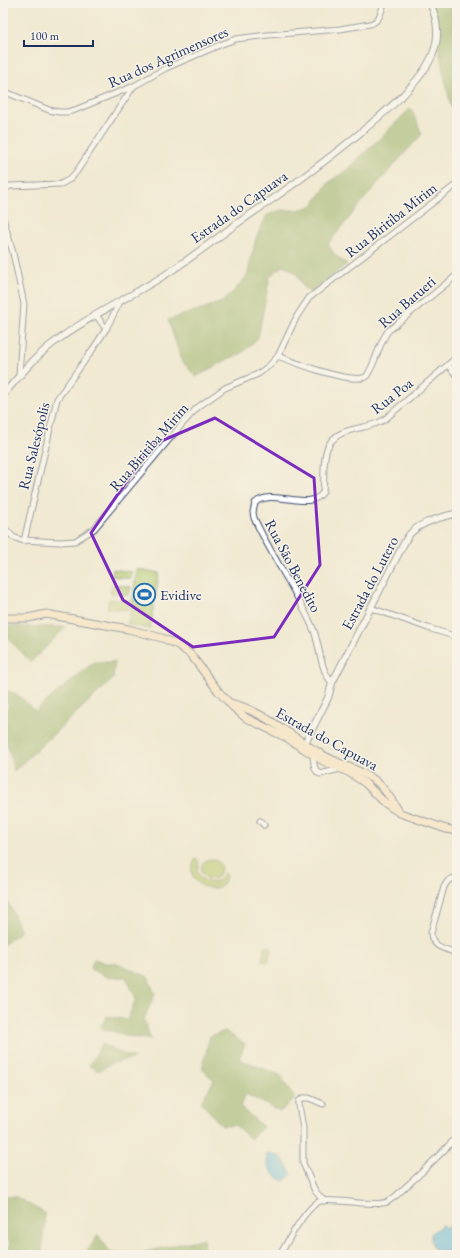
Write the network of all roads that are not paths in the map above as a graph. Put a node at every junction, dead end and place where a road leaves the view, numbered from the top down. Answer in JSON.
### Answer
{"nodes":[{"id":1,"x":384,"y":3,"type":"edge"},
{"id":2,"x":430,"y":3,"type":"edge"},
{"id":3,"x":134,"y":86,"type":"junction"},
{"id":4,"x":3,"y":91,"type":"edge"},
{"id":5,"x":457,"y":184,"type":"edge"},
{"id":6,"x":3,"y":190,"type":"edge"},
{"id":7,"x":3,"y":218,"type":"edge"},
{"id":8,"x":457,"y":275,"type":"edge"},
{"id":9,"x":120,"y":302,"type":"junction"},
{"id":10,"x":96,"y":315,"type":"junction"},
{"id":11,"x":106,"y":329,"type":"junction"},
{"id":12,"x":278,"y":356,"type":"junction"},
{"id":13,"x":457,"y":357,"type":"edge"},
{"id":14,"x":448,"y":365,"type":"junction"},
{"id":15,"x":19,"y":375,"type":"junction"},
{"id":16,"x":457,"y":376,"type":"edge"},
{"id":17,"x":3,"y":395,"type":"edge"},
{"id":18,"x":300,"y":500,"type":"joint"},
{"id":19,"x":457,"y":513,"type":"edge"},
{"id":20,"x":3,"y":526,"type":"edge"},
{"id":21,"x":24,"y":541,"type":"junction"},
{"id":22,"x":371,"y":608,"type":"junction"},
{"id":23,"x":3,"y":618,"type":"edge"},
{"id":24,"x":457,"y":637,"type":"edge"},
{"id":25,"x":332,"y":683,"type":"junction"},
{"id":26,"x":229,"y":703,"type":"junction"},
{"id":27,"x":253,"y":713,"type":"junction"},
{"id":28,"x":249,"y":720,"type":"junction"},
{"id":29,"x":304,"y":742,"type":"junction"},
{"id":30,"x":313,"y":755,"type":"junction"},
{"id":31,"x":341,"y":768,"type":"junction"},
{"id":32,"x":377,"y":783,"type":"junction"},
{"id":33,"x":371,"y":789,"type":"junction"},
{"id":34,"x":400,"y":813,"type":"junction"},
{"id":35,"x":260,"y":821,"type":"dead end"},
{"id":36,"x":264,"y":825,"type":"dead end"},
{"id":37,"x":457,"y":831,"type":"edge"},
{"id":38,"x":457,"y":878,"type":"edge"},
{"id":39,"x":457,"y":953,"type":"edge"},
{"id":40,"x":323,"y":1104,"type":"dead end"},
{"id":41,"x":457,"y":1137,"type":"edge"},
{"id":42,"x":324,"y":1201,"type":"junction"},
{"id":43,"x":280,"y":1255,"type":"edge"}],
"edges":[{"from":1,"to":3,"type":"street","name":"Rua dos Agrimensores"},
{"from":2,"to":9,"type":"street","name":"Estrada do Capuava"},
{"from":3,"to":4,"type":"street","name":"Rua dos Agrimensores"},
{"from":3,"to":6,"type":"street"},
{"from":5,"to":12,"type":"street","name":"Rua Biritiba Mirim"},
{"from":7,"to":15,"type":"street"},
{"from":8,"to":12,"type":"street","name":"Rua Barueri"},
{"from":9,"to":10,"type":"street","name":"Estrada do Capuava"},
{"from":9,"to":11,"type":"street","name":"Rua Salesópolis"},
{"from":10,"to":11,"type":"street"},
{"from":10,"to":15,"type":"street","name":"Estrada do Capuava"},
{"from":11,"to":21,"type":"street","name":"Rua Salesópolis"},
{"from":12,"to":21,"type":"street","name":"Rua Biritiba Mirim"},
{"from":13,"to":14,"type":"street","name":"Rua Poa"},
{"from":14,"to":16,"type":"street"},
{"from":14,"to":18,"type":"street","name":"Rua Poa"},
{"from":15,"to":17,"type":"street","name":"Estrada do Capuava"},
{"from":18,"to":25,"type":"street","name":"Rua São Benedito"},
{"from":19,"to":22,"type":"street","name":"Estrada do Lutero"},
{"from":20,"to":21,"type":"street"},
{"from":22,"to":24,"type":"street"},
{"from":22,"to":25,"type":"street","name":"Estrada do Lutero"},
{"from":23,"to":26,"type":"main road","name":"Estrada do Capuava"},
{"from":25,"to":29,"type":"street","name":"Estrada do Lutero"},
{"from":26,"to":27,"type":"main road","name":"Estrada do Capuava"},
{"from":26,"to":28,"type":"main road","name":"Estrada do Capuava"},
{"from":27,"to":28,"type":"main road"},
{"from":27,"to":29,"type":"main road","name":"Estrada do Capuava"},
{"from":28,"to":30,"type":"main road","name":"Estrada do Capuava"},
{"from":29,"to":32,"type":"main road","name":"Estrada do Capuava"},
{"from":30,"to":31,"type":"main road","name":"Estrada do Capuava"},
{"from":30,"to":31,"type":"street"},
{"from":31,"to":33,"type":"main road","name":"Estrada do Capuava"},
{"from":32,"to":33,"type":"main road"},
{"from":32,"to":34,"type":"main road","name":"Estrada do Capuava"},
{"from":33,"to":34,"type":"main road","name":"Estrada do Capuava"},
{"from":34,"to":37,"type":"main road","name":"Estrada do Capuava"},
{"from":35,"to":36,"type":"street"},
{"from":38,"to":39,"type":"street"},
{"from":40,"to":42,"type":"street"},
{"from":41,"to":42,"type":"street"},
{"from":42,"to":43,"type":"street"}]}
